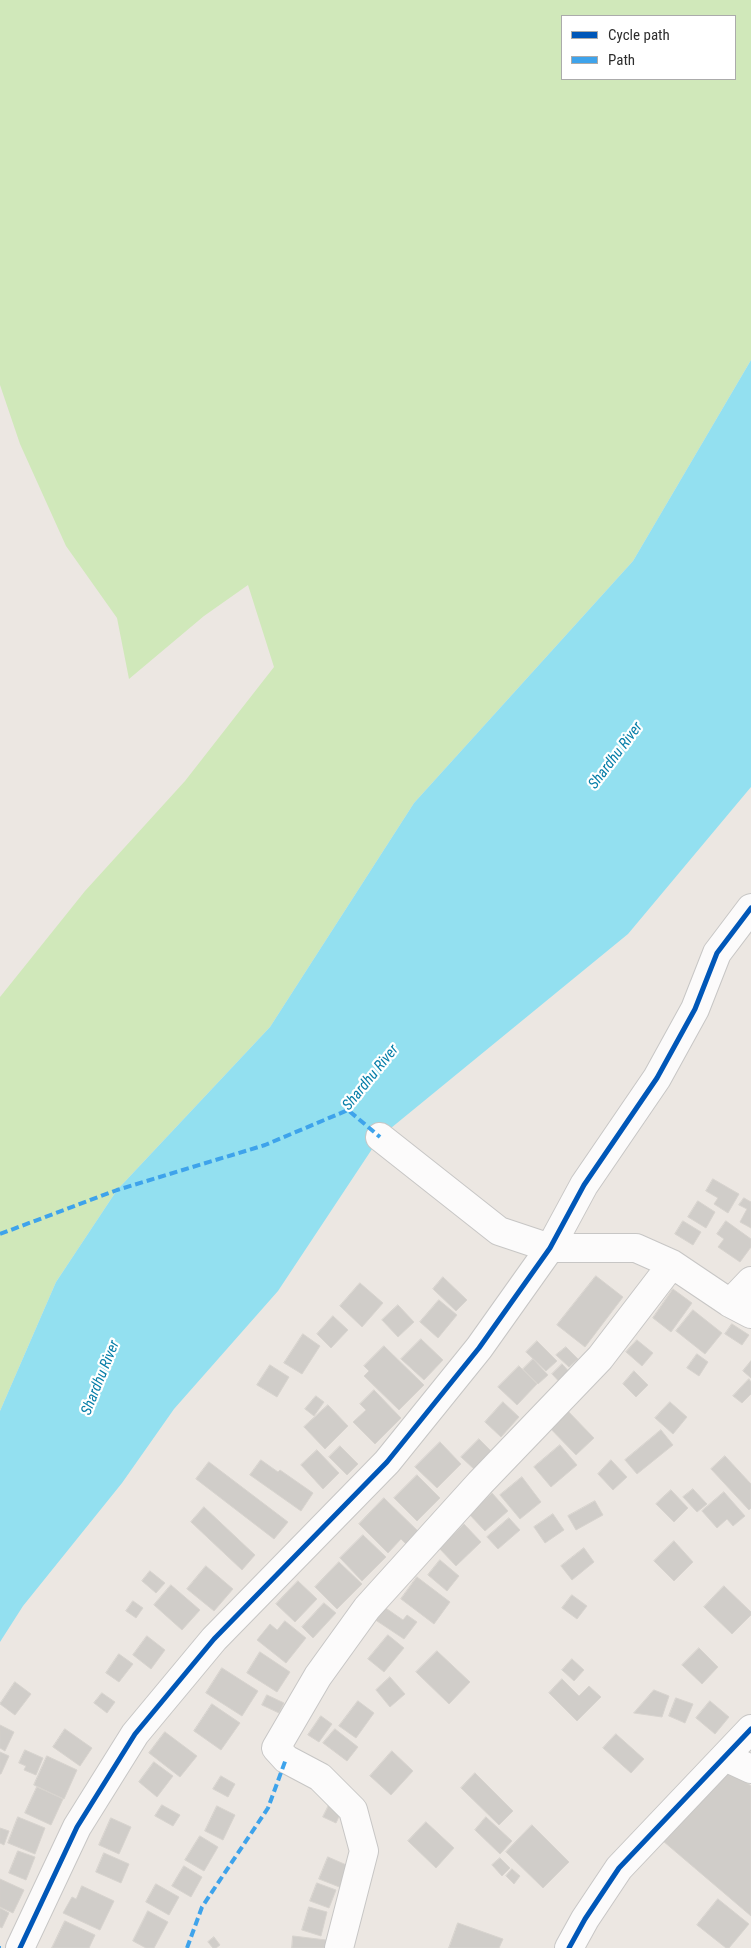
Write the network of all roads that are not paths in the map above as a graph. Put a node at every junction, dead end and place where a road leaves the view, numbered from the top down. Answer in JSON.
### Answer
{"nodes":[{"id":1,"x":751,"y":908,"type":"edge"},
{"id":2,"x":380,"y":1137,"type":"dead end"},
{"id":3,"x":550,"y":1248,"type":"junction"},
{"id":4,"x":672,"y":1264,"type":"junction"},
{"id":5,"x":751,"y":1281,"type":"edge"},
{"id":6,"x":740,"y":1308,"type":"edge"},
{"id":7,"x":751,"y":1729,"type":"edge"},
{"id":8,"x":725,"y":1757,"type":"junction"},
{"id":9,"x":751,"y":1768,"type":"edge"},
{"id":10,"x":20,"y":1948,"type":"edge"},
{"id":11,"x":338,"y":1948,"type":"edge"},
{"id":12,"x":569,"y":1948,"type":"edge"}],
"edges":[{"from":1,"to":3,"type":"street"},
{"from":2,"to":3,"type":"street"},
{"from":3,"to":4,"type":"street"},
{"from":3,"to":10,"type":"street"},
{"from":4,"to":6,"type":"street"},
{"from":4,"to":11,"type":"street"},
{"from":5,"to":6,"type":"street"},
{"from":7,"to":8,"type":"street"},
{"from":8,"to":9,"type":"street"},
{"from":8,"to":12,"type":"street"}]}
